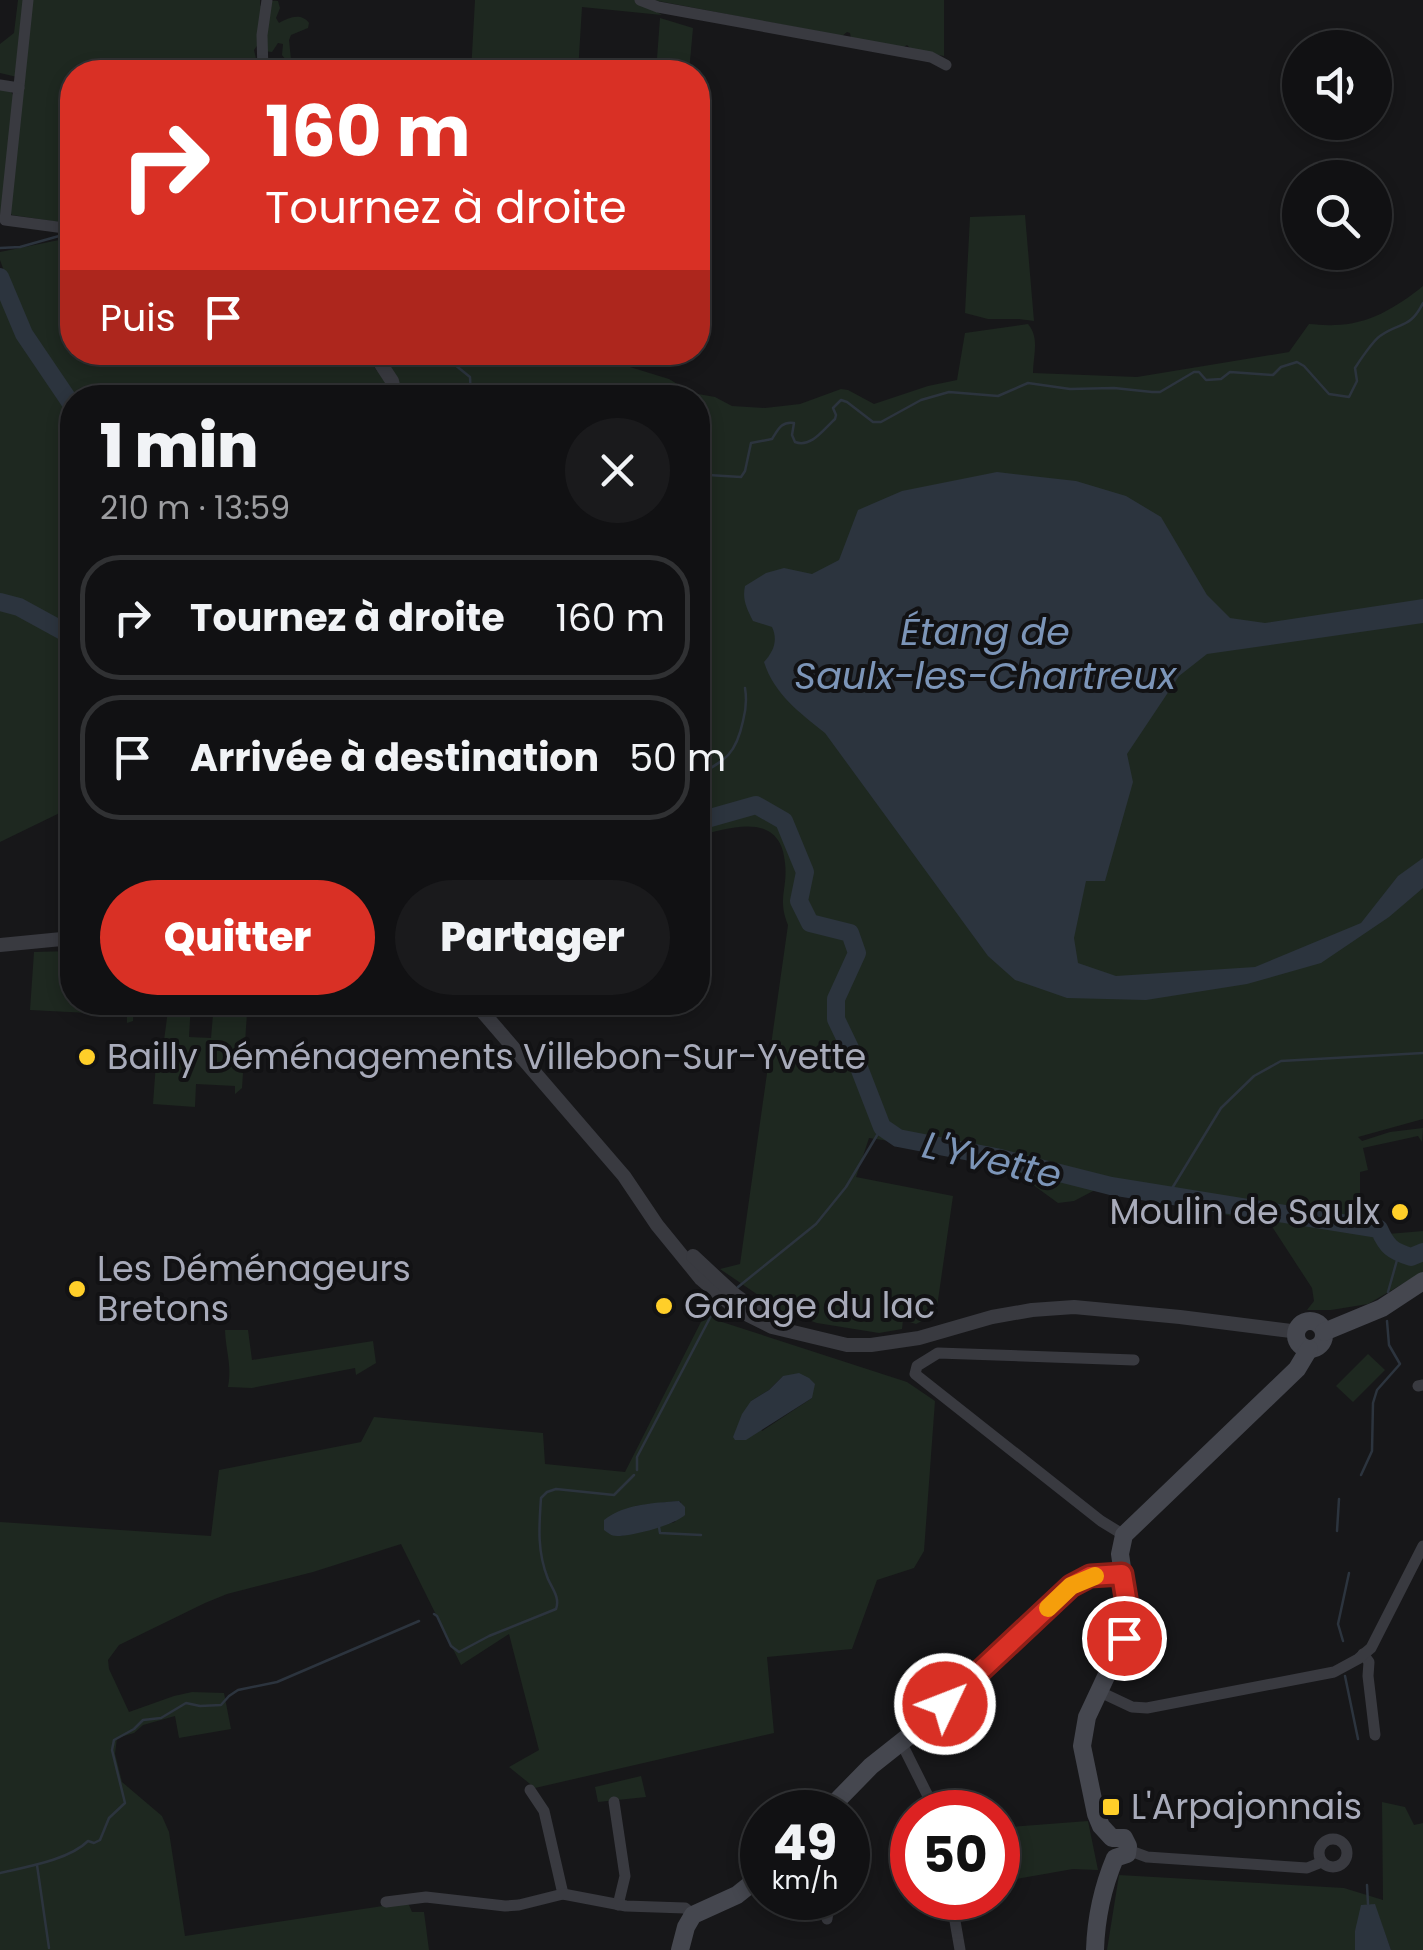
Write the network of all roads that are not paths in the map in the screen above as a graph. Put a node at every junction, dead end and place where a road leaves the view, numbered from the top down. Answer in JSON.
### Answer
{"nodes":[{"id":1,"x":28,"y":0,"type":"edge"},
{"id":2,"x":267,"y":0,"type":"edge"},
{"id":3,"x":640,"y":0,"type":"edge"},
{"id":4,"x":263,"y":60,"type":"edge"},
{"id":5,"x":946,"y":65,"type":"dead end"},
{"id":6,"x":0,"y":86,"type":"edge"},
{"id":7,"x":20,"y":88,"type":"junction"},
{"id":8,"x":60,"y":227,"type":"edge"},
{"id":9,"x":60,"y":939,"type":"edge"},
{"id":10,"x":0,"y":944,"type":"edge"},
{"id":11,"x":485,"y":1015,"type":"edge"},
{"id":12,"x":1423,"y":1282,"type":"edge"},
{"id":13,"x":1324,"y":1332,"type":"junction"},
{"id":14,"x":1296,"y":1335,"type":"junction"},
{"id":15,"x":1309,"y":1349,"type":"junction"},
{"id":16,"x":1134,"y":1360,"type":"dead end"},
{"id":17,"x":1124,"y":1535,"type":"junction"},
{"id":18,"x":1423,"y":1546,"type":"edge"},
{"id":19,"x":1122,"y":1574,"type":"junction"},
{"id":20,"x":1363,"y":1654,"type":"junction"},
{"id":21,"x":1098,"y":1691,"type":"junction"},
{"id":22,"x":1375,"y":1735,"type":"dead end"},
{"id":23,"x":901,"y":1742,"type":"junction"},
{"id":24,"x":530,"y":1790,"type":"dead end"},
{"id":25,"x":847,"y":1790,"type":"edge"},
{"id":26,"x":925,"y":1790,"type":"edge"},
{"id":27,"x":614,"y":1802,"type":"dead end"},
{"id":28,"x":1122,"y":1854,"type":"junction"},
{"id":29,"x":1322,"y":1862,"type":"dead end"},
{"id":30,"x":740,"y":1893,"type":"edge"},
{"id":31,"x":562,"y":1894,"type":"junction"},
{"id":32,"x":386,"y":1902,"type":"dead end"},
{"id":33,"x":618,"y":1905,"type":"junction"},
{"id":34,"x":693,"y":1915,"type":"junction"},
{"id":35,"x":955,"y":1920,"type":"edge"},
{"id":36,"x":680,"y":1950,"type":"edge"},
{"id":37,"x":960,"y":1950,"type":"edge"},
{"id":38,"x":1095,"y":1950,"type":"edge"}],
"edges":[{"from":1,"to":7,"type":"street"},
{"from":2,"to":4,"type":"street"},
{"from":3,"to":5,"type":"street"},
{"from":6,"to":7,"type":"street"},
{"from":7,"to":8,"type":"street"},
{"from":9,"to":10,"type":"street"},
{"from":11,"to":14,"type":"street"},
{"from":12,"to":13,"type":"main road"},
{"from":13,"to":14,"type":"main road"},
{"from":13,"to":15,"type":"main road"},
{"from":14,"to":15,"type":"main road"},
{"from":15,"to":17,"type":"main road"},
{"from":16,"to":17,"type":"street"},
{"from":17,"to":19,"type":"main road"},
{"from":18,"to":20,"type":"street"},
{"from":19,"to":21,"type":"main road"},
{"from":19,"to":23,"type":"main road"},
{"from":20,"to":21,"type":"street"},
{"from":20,"to":22,"type":"street"},
{"from":21,"to":28,"type":"main road"},
{"from":23,"to":25,"type":"main road"},
{"from":23,"to":26,"type":"street"},
{"from":24,"to":31,"type":"street"},
{"from":27,"to":33,"type":"street"},
{"from":28,"to":29,"type":"street"},
{"from":28,"to":38,"type":"main road"},
{"from":30,"to":34,"type":"main road"},
{"from":31,"to":32,"type":"street"},
{"from":31,"to":33,"type":"street"},
{"from":33,"to":34,"type":"street"},
{"from":34,"to":36,"type":"main road"},
{"from":35,"to":37,"type":"street"}]}
